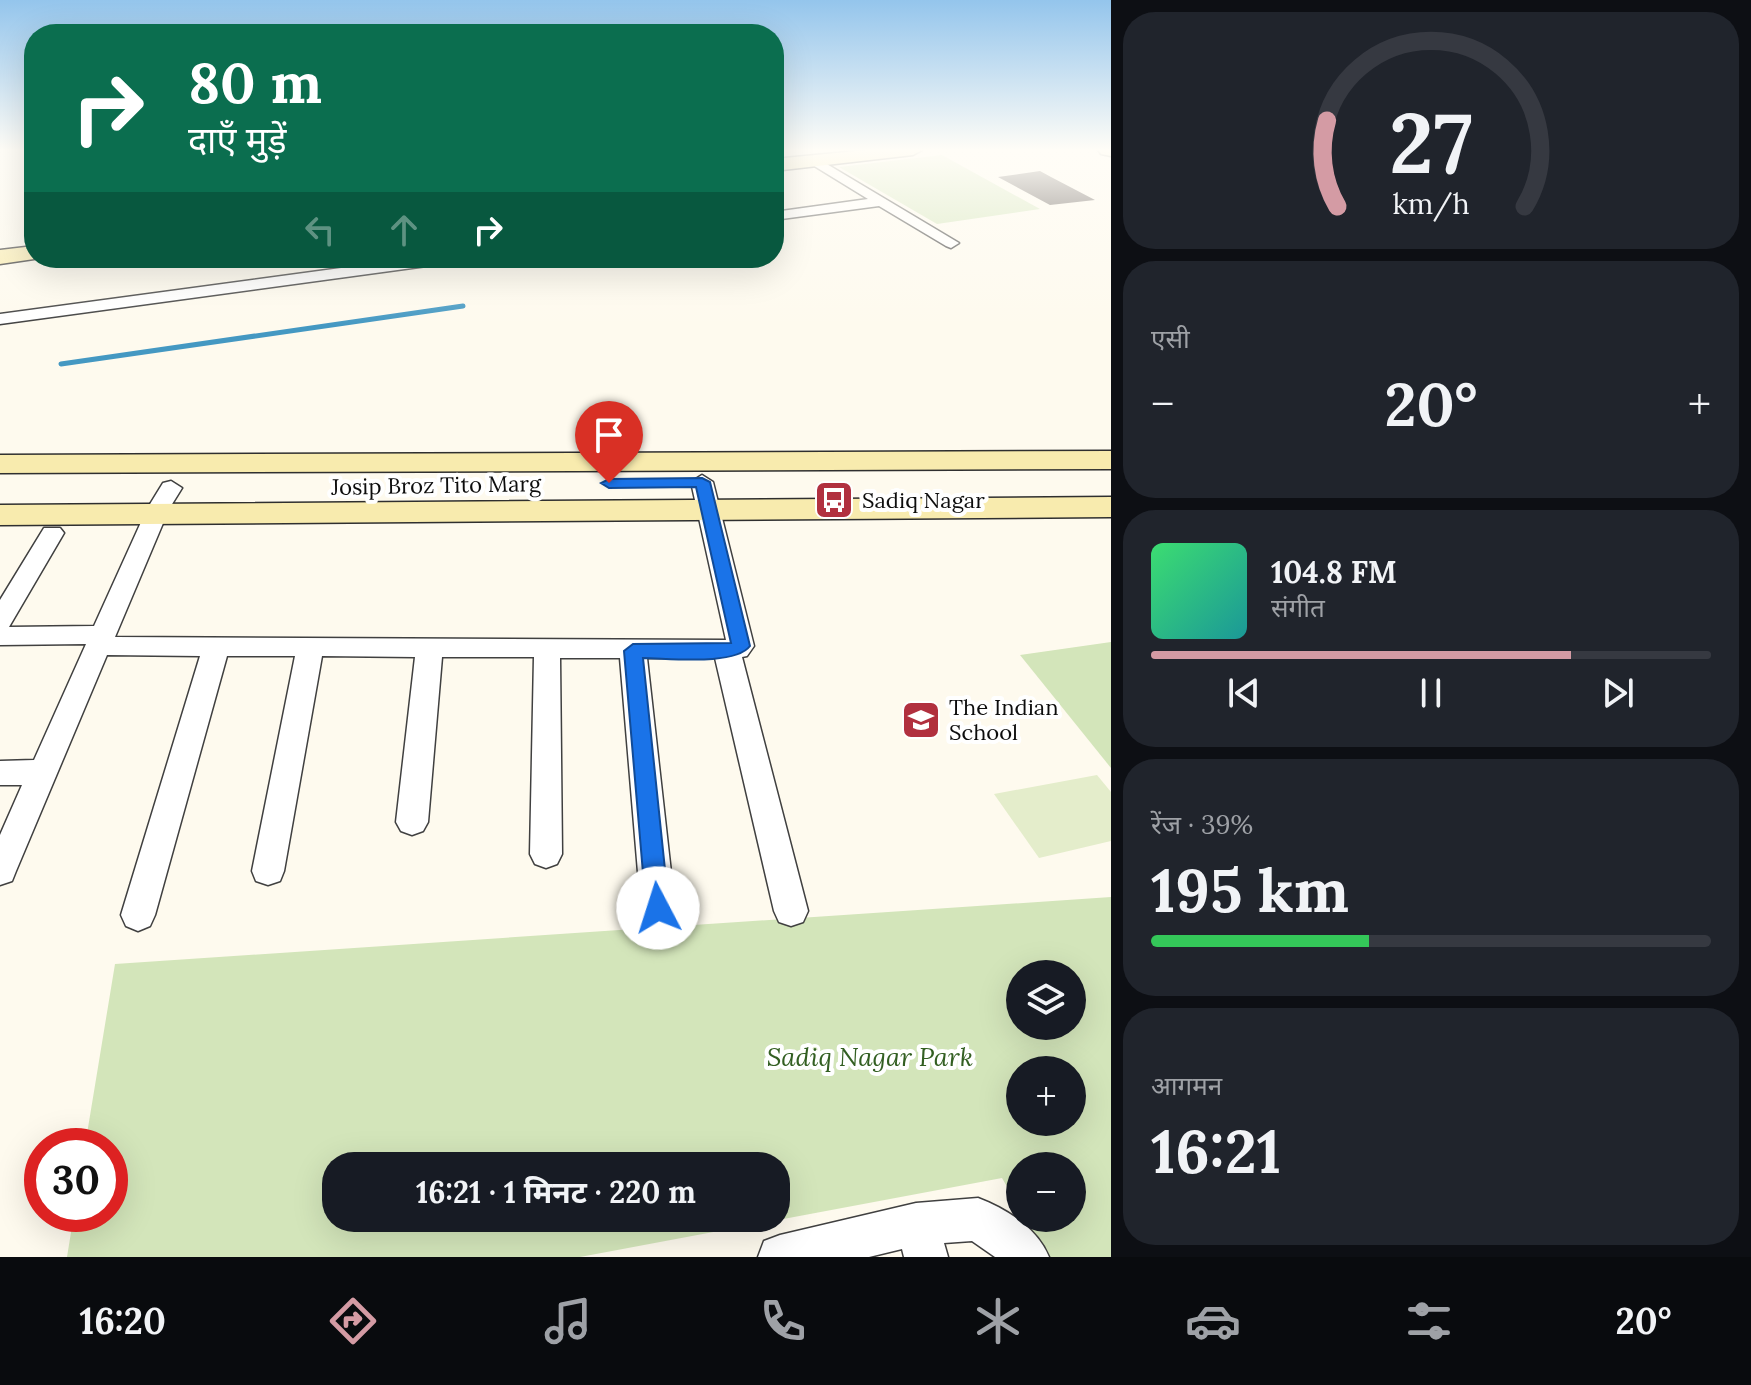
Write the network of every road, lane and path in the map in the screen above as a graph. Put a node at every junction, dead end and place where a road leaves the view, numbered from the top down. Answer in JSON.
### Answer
{"nodes":[{"id":1,"x":827,"y":209,"type":"edge"},
{"id":2,"x":895,"y":209,"type":"edge"},
{"id":3,"x":784,"y":215,"type":"edge"},
{"id":4,"x":951,"y":243,"type":"dead end"},
{"id":5,"x":24,"y":253,"type":"edge"},
{"id":6,"x":0,"y":257,"type":"edge"},
{"id":7,"x":375,"y":268,"type":"edge"},
{"id":8,"x":0,"y":319,"type":"edge"},
{"id":9,"x":1111,"y":460,"type":"edge"},
{"id":10,"x":0,"y":464,"type":"edge"},
{"id":11,"x":1111,"y":483,"type":"edge"},
{"id":12,"x":0,"y":488,"type":"edge"},
{"id":13,"x":705,"y":496,"type":"junction"},
{"id":14,"x":164,"y":500,"type":"junction"},
{"id":15,"x":1111,"y":507,"type":"edge"},
{"id":16,"x":0,"y":515,"type":"edge"},
{"id":17,"x":52,"y":533,"type":"dead end"},
{"id":18,"x":0,"y":621,"type":"edge"},
{"id":19,"x":0,"y":636,"type":"edge"},
{"id":20,"x":100,"y":641,"type":"junction"},
{"id":21,"x":216,"y":647,"type":"junction"},
{"id":22,"x":310,"y":648,"type":"junction"},
{"id":23,"x":429,"y":649,"type":"junction"},
{"id":24,"x":547,"y":650,"type":"junction"},
{"id":25,"x":633,"y":651,"type":"junction"},
{"id":26,"x":727,"y":652,"type":"junction"},
{"id":27,"x":44,"y":772,"type":"junction"},
{"id":28,"x":0,"y":773,"type":"edge"},
{"id":29,"x":412,"y":822,"type":"dead end"},
{"id":30,"x":546,"y":854,"type":"dead end"},
{"id":31,"x":0,"y":871,"type":"edge"},
{"id":32,"x":268,"y":871,"type":"dead end"},
{"id":33,"x":658,"y":908,"type":"dead end"},
{"id":34,"x":791,"y":911,"type":"dead end"},
{"id":35,"x":138,"y":915,"type":"dead end"},
{"id":36,"x":921,"y":1241,"type":"edge"},
{"id":37,"x":780,"y":1257,"type":"edge"},
{"id":38,"x":1027,"y":1257,"type":"edge"}],
"edges":[{"from":1,"to":3,"type":"street"},
{"from":2,"to":4,"type":"street"},
{"from":5,"to":6,"type":"main road"},
{"from":7,"to":8,"type":"street"},
{"from":9,"to":10,"type":"main road","name":"Josip Broz Tito Marg"},
{"from":11,"to":13,"type":"main road"},
{"from":12,"to":14,"type":"main road"},
{"from":13,"to":14,"type":"main road"},
{"from":13,"to":15,"type":"main road"},
{"from":13,"to":26,"type":"street"},
{"from":14,"to":16,"type":"main road"},
{"from":14,"to":20,"type":"street"},
{"from":17,"to":18,"type":"street"},
{"from":19,"to":20,"type":"street"},
{"from":20,"to":21,"type":"street"},
{"from":20,"to":27,"type":"street"},
{"from":21,"to":22,"type":"street"},
{"from":21,"to":35,"type":"street"},
{"from":22,"to":23,"type":"street"},
{"from":22,"to":32,"type":"street"},
{"from":23,"to":24,"type":"street"},
{"from":23,"to":29,"type":"street"},
{"from":24,"to":25,"type":"street"},
{"from":24,"to":30,"type":"street"},
{"from":25,"to":26,"type":"street"},
{"from":25,"to":33,"type":"street"},
{"from":26,"to":34,"type":"street"},
{"from":27,"to":28,"type":"street"},
{"from":27,"to":31,"type":"street"},
{"from":36,"to":37,"type":"street"},
{"from":36,"to":38,"type":"street"}]}
